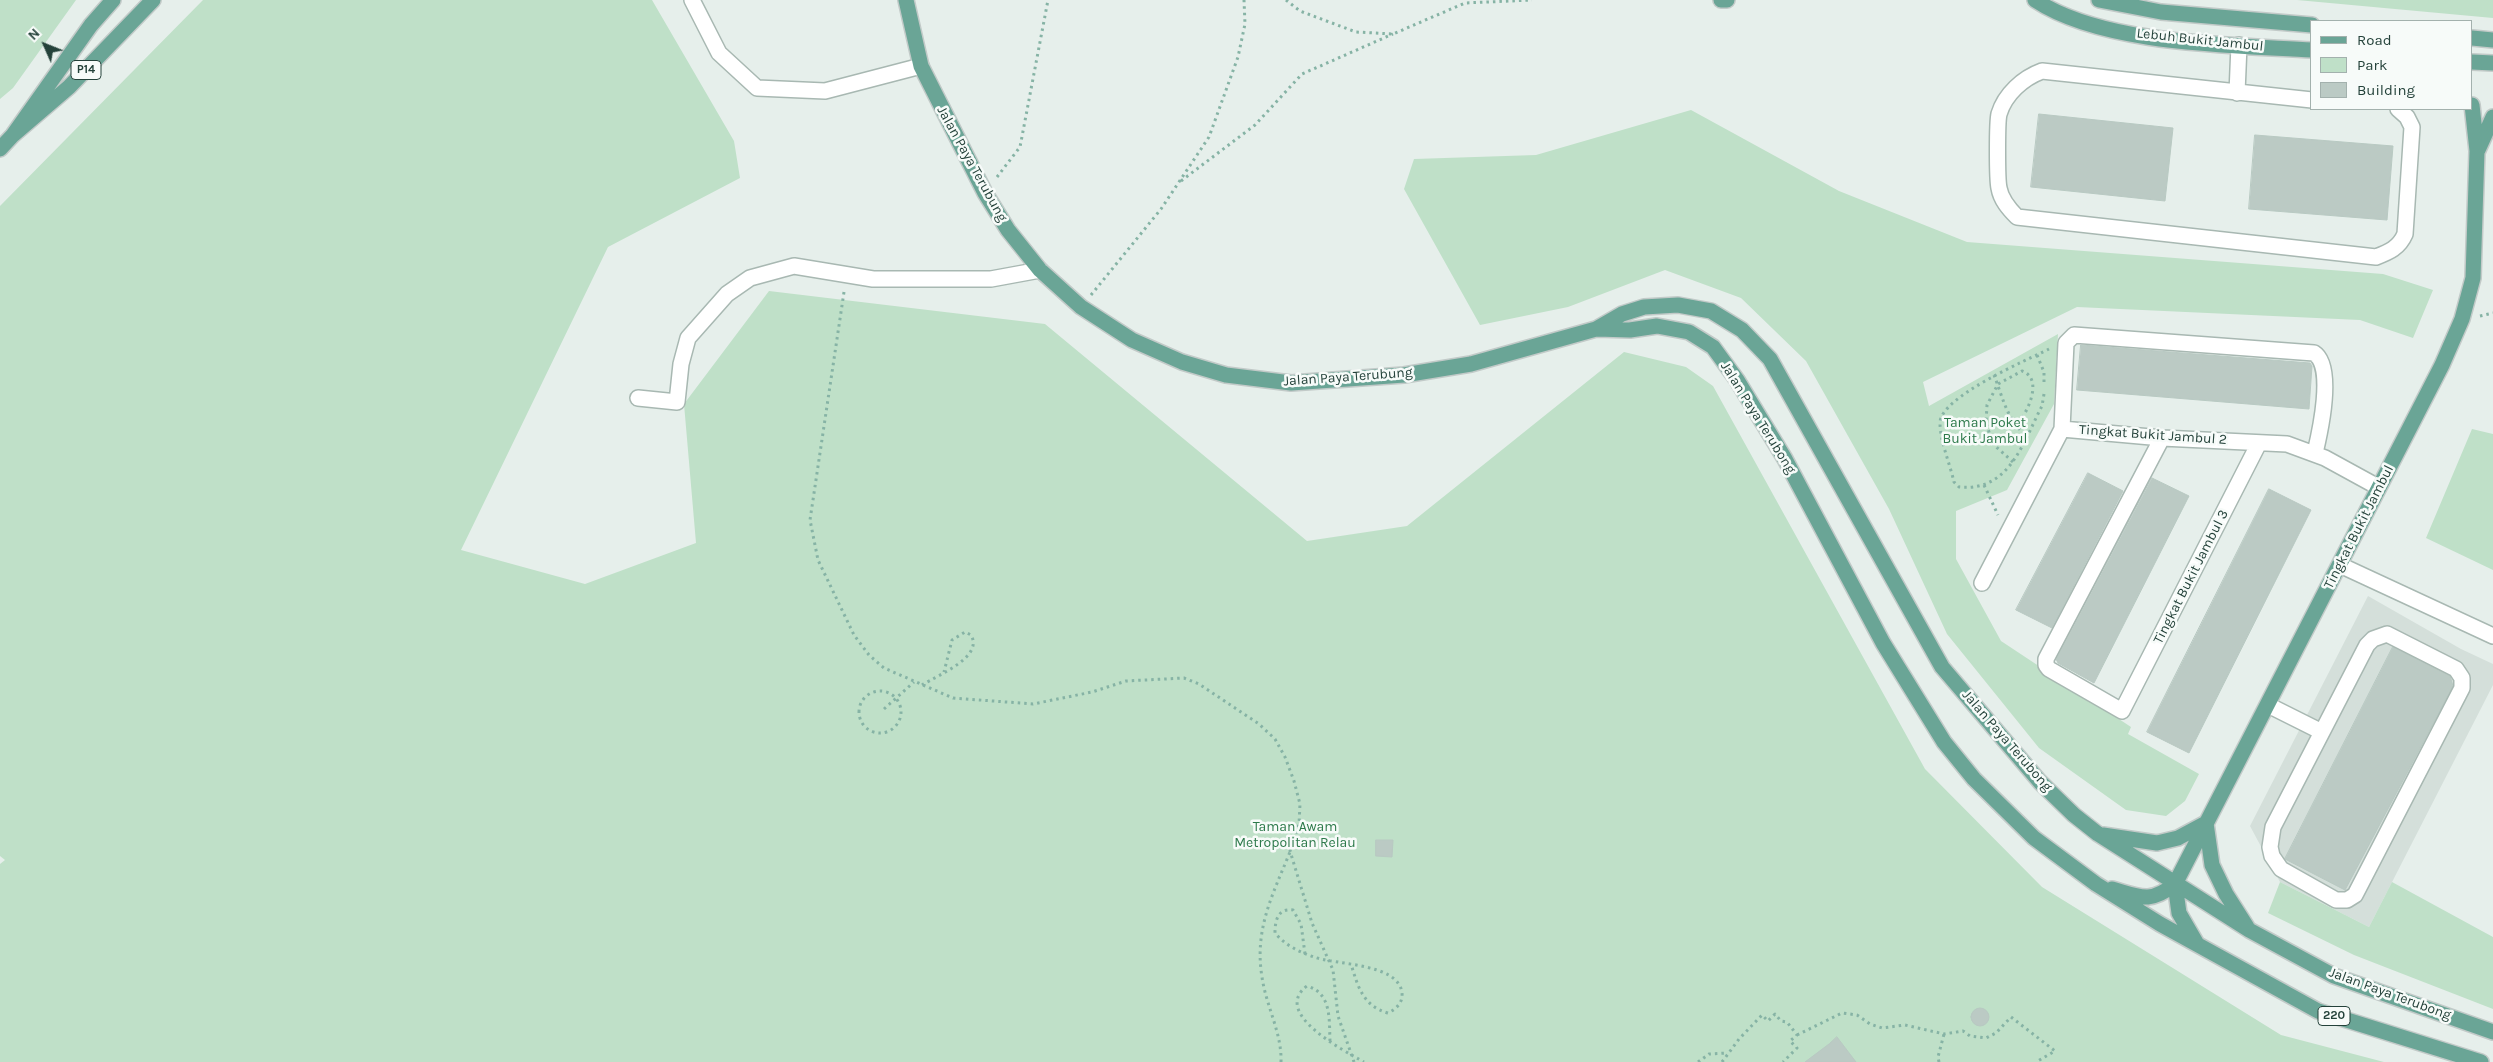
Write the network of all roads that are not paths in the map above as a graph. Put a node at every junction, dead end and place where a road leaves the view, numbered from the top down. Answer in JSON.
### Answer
{"nodes":[{"id":1,"x":113,"y":0,"type":"edge"},
{"id":2,"x":153,"y":0,"type":"edge"},
{"id":3,"x":692,"y":0,"type":"edge"},
{"id":4,"x":906,"y":0,"type":"edge"},
{"id":5,"x":1721,"y":0,"type":"edge"},
{"id":6,"x":1727,"y":0,"type":"edge"},
{"id":7,"x":2035,"y":0,"type":"edge"},
{"id":8,"x":2099,"y":0,"type":"edge"},
{"id":9,"x":2310,"y":25,"type":"edge"},
{"id":10,"x":2473,"y":38,"type":"edge"},
{"id":11,"x":2493,"y":40,"type":"edge"},
{"id":12,"x":2239,"y":45,"type":"junction"},
{"id":13,"x":2310,"y":50,"type":"edge"},
{"id":14,"x":2473,"y":62,"type":"edge"},
{"id":15,"x":2493,"y":63,"type":"edge"},
{"id":16,"x":921,"y":66,"type":"junction"},
{"id":17,"x":2237,"y":93,"type":"junction"},
{"id":18,"x":2310,"y":100,"type":"edge"},
{"id":19,"x":2399,"y":110,"type":"edge"},
{"id":20,"x":2473,"y":110,"type":"edge"},
{"id":21,"x":2493,"y":118,"type":"edge"},
{"id":22,"x":13,"y":134,"type":"junction"},
{"id":23,"x":0,"y":149,"type":"edge"},
{"id":24,"x":2478,"y":152,"type":"junction"},
{"id":25,"x":1040,"y":270,"type":"junction"},
{"id":26,"x":1596,"y":329,"type":"junction"},
{"id":27,"x":638,"y":398,"type":"dead end"},
{"id":28,"x":2062,"y":429,"type":"junction"},
{"id":29,"x":2162,"y":438,"type":"junction"},
{"id":30,"x":2260,"y":443,"type":"junction"},
{"id":31,"x":2315,"y":453,"type":"junction"},
{"id":32,"x":2378,"y":487,"type":"junction"},
{"id":33,"x":2340,"y":565,"type":"junction"},
{"id":34,"x":1982,"y":583,"type":"dead end"},
{"id":35,"x":2493,"y":636,"type":"edge"},
{"id":36,"x":2268,"y":705,"type":"junction"},
{"id":37,"x":2322,"y":732,"type":"junction"},
{"id":38,"x":2206,"y":823,"type":"junction"},
{"id":39,"x":2098,"y":834,"type":"junction"},
{"id":40,"x":2096,"y":884,"type":"junction"},
{"id":41,"x":2175,"y":884,"type":"junction"},
{"id":42,"x":2249,"y":930,"type":"junction"},
{"id":43,"x":2198,"y":946,"type":"junction"},
{"id":44,"x":2493,"y":1032,"type":"edge"},
{"id":45,"x":2481,"y":1062,"type":"edge"}],
"edges":[{"from":1,"to":22,"type":"main road","number":"P14"},
{"from":2,"to":22,"type":"main road","number":"P14"},
{"from":3,"to":16,"type":"street"},
{"from":4,"to":16,"type":"main road","name":"Jalan Paya Terubung","number":"220"},
{"from":5,"to":6,"type":"main road"},
{"from":7,"to":12,"type":"main road","name":"Lebuh Bukit Jambul"},
{"from":8,"to":9,"type":"main road","name":"Lebuh Bukit Jambul"},
{"from":10,"to":11,"type":"main road"},
{"from":12,"to":13,"type":"main road","name":"Lebuh Bukit Jambul"},
{"from":12,"to":17,"type":"street"},
{"from":14,"to":15,"type":"main road"},
{"from":16,"to":25,"type":"main road","name":"Jalan Paya Terubung","number":"220"},
{"from":17,"to":18,"type":"street"},
{"from":17,"to":19,"type":"street"},
{"from":20,"to":24,"type":"main road"},
{"from":21,"to":24,"type":"main road"},
{"from":22,"to":23,"type":"main road","number":"P14"},
{"from":24,"to":32,"type":"main road","name":"Tingkat Bukit Jambul"},
{"from":25,"to":26,"type":"main road","name":"Jalan Paya Terubung","number":"220"},
{"from":25,"to":27,"type":"street"},
{"from":26,"to":39,"type":"main road","name":"Jalan Paya Terubong","number":"220"},
{"from":26,"to":40,"type":"main road","name":"Jalan Paya Terubong","number":"220"},
{"from":28,"to":29,"type":"street","name":"Tingkat Bukit Jambul 2"},
{"from":28,"to":31,"type":"street"},
{"from":28,"to":34,"type":"street","name":"Tingkat Bukit Jambul 2"},
{"from":29,"to":30,"type":"street","name":"Tingkat Bukit Jambul 2"},
{"from":29,"to":30,"type":"street","name":"Tingkat Bukit Jambul 3"},
{"from":30,"to":31,"type":"street","name":"Tingkat Bukit Jambul 2"},
{"from":31,"to":32,"type":"street","name":"Tingkat Bukit Jambul 2"},
{"from":32,"to":33,"type":"main road","name":"Tingkat Bukit Jambul"},
{"from":33,"to":35,"type":"street"},
{"from":33,"to":36,"type":"main road","name":"Tingkat Bukit Jambul"},
{"from":36,"to":37,"type":"street"},
{"from":36,"to":38,"type":"main road","name":"Tingkat Bukit Jambul"},
{"from":37,"to":37,"type":"street"},
{"from":38,"to":39,"type":"main road"},
{"from":38,"to":41,"type":"main road","name":"Tingkat Bukit Jambul"},
{"from":38,"to":42,"type":"main road"},
{"from":39,"to":41,"type":"main road","name":"Jalan Paya Terubong","number":"220"},
{"from":40,"to":41,"type":"main road"},
{"from":40,"to":43,"type":"main road","name":"Jalan Paya Terubong","number":"220"},
{"from":41,"to":42,"type":"main road","name":"Jalan Paya Terubong","number":"220"},
{"from":41,"to":43,"type":"main road"},
{"from":42,"to":44,"type":"main road","name":"Jalan Paya Terubong","number":"220"},
{"from":43,"to":45,"type":"main road","name":"Jalan Paya Terubong","number":"220"}]}
